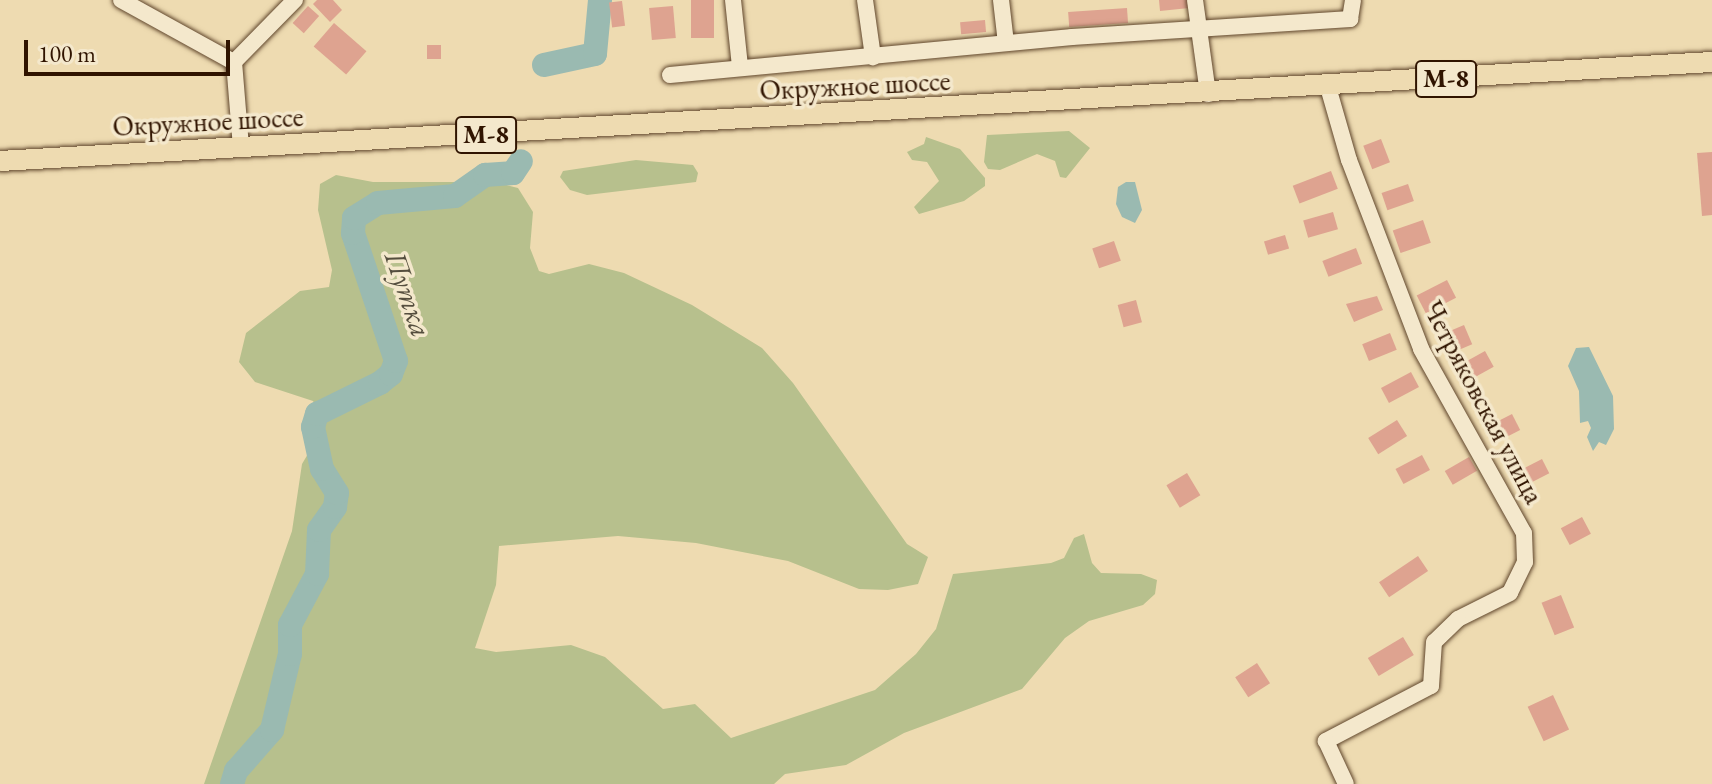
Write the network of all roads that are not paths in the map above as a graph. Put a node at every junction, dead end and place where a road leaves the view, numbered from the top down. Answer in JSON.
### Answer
{"nodes":[{"id":1,"x":121,"y":0,"type":"edge"},
{"id":2,"x":295,"y":0,"type":"edge"},
{"id":3,"x":733,"y":0,"type":"edge"},
{"id":4,"x":865,"y":0,"type":"edge"},
{"id":5,"x":1001,"y":0,"type":"edge"},
{"id":6,"x":1195,"y":0,"type":"edge"},
{"id":7,"x":1353,"y":0,"type":"edge"},
{"id":8,"x":1198,"y":27,"type":"junction"},
{"id":9,"x":1006,"y":43,"type":"junction"},
{"id":10,"x":873,"y":57,"type":"junction"},
{"id":11,"x":234,"y":62,"type":"junction"},
{"id":12,"x":1712,"y":62,"type":"edge"},
{"id":13,"x":740,"y":67,"type":"junction"},
{"id":14,"x":670,"y":75,"type":"dead end"},
{"id":15,"x":1328,"y":87,"type":"junction"},
{"id":16,"x":1208,"y":94,"type":"junction"},
{"id":17,"x":241,"y":147,"type":"junction"},
{"id":18,"x":0,"y":161,"type":"edge"},
{"id":19,"x":1346,"y":784,"type":"edge"}],
"edges":[{"from":1,"to":11,"type":"street"},
{"from":2,"to":11,"type":"street"},
{"from":3,"to":13,"type":"street"},
{"from":4,"to":10,"type":"street"},
{"from":5,"to":9,"type":"street"},
{"from":6,"to":8,"type":"street"},
{"from":7,"to":8,"type":"street"},
{"from":8,"to":9,"type":"street"},
{"from":8,"to":16,"type":"street"},
{"from":9,"to":10,"type":"street"},
{"from":10,"to":13,"type":"street"},
{"from":11,"to":17,"type":"street"},
{"from":12,"to":15,"type":"main road","name":"Окружное шоссе","number":"М-8"},
{"from":13,"to":14,"type":"street"},
{"from":15,"to":16,"type":"main road","name":"Окружное шоссе","number":"М-8"},
{"from":15,"to":19,"type":"street","name":"Четряковская улица"},
{"from":16,"to":17,"type":"main road","name":"Окружное шоссе","number":"М-8"},
{"from":17,"to":18,"type":"main road","name":"Окружное шоссе","number":"М-8"}]}
